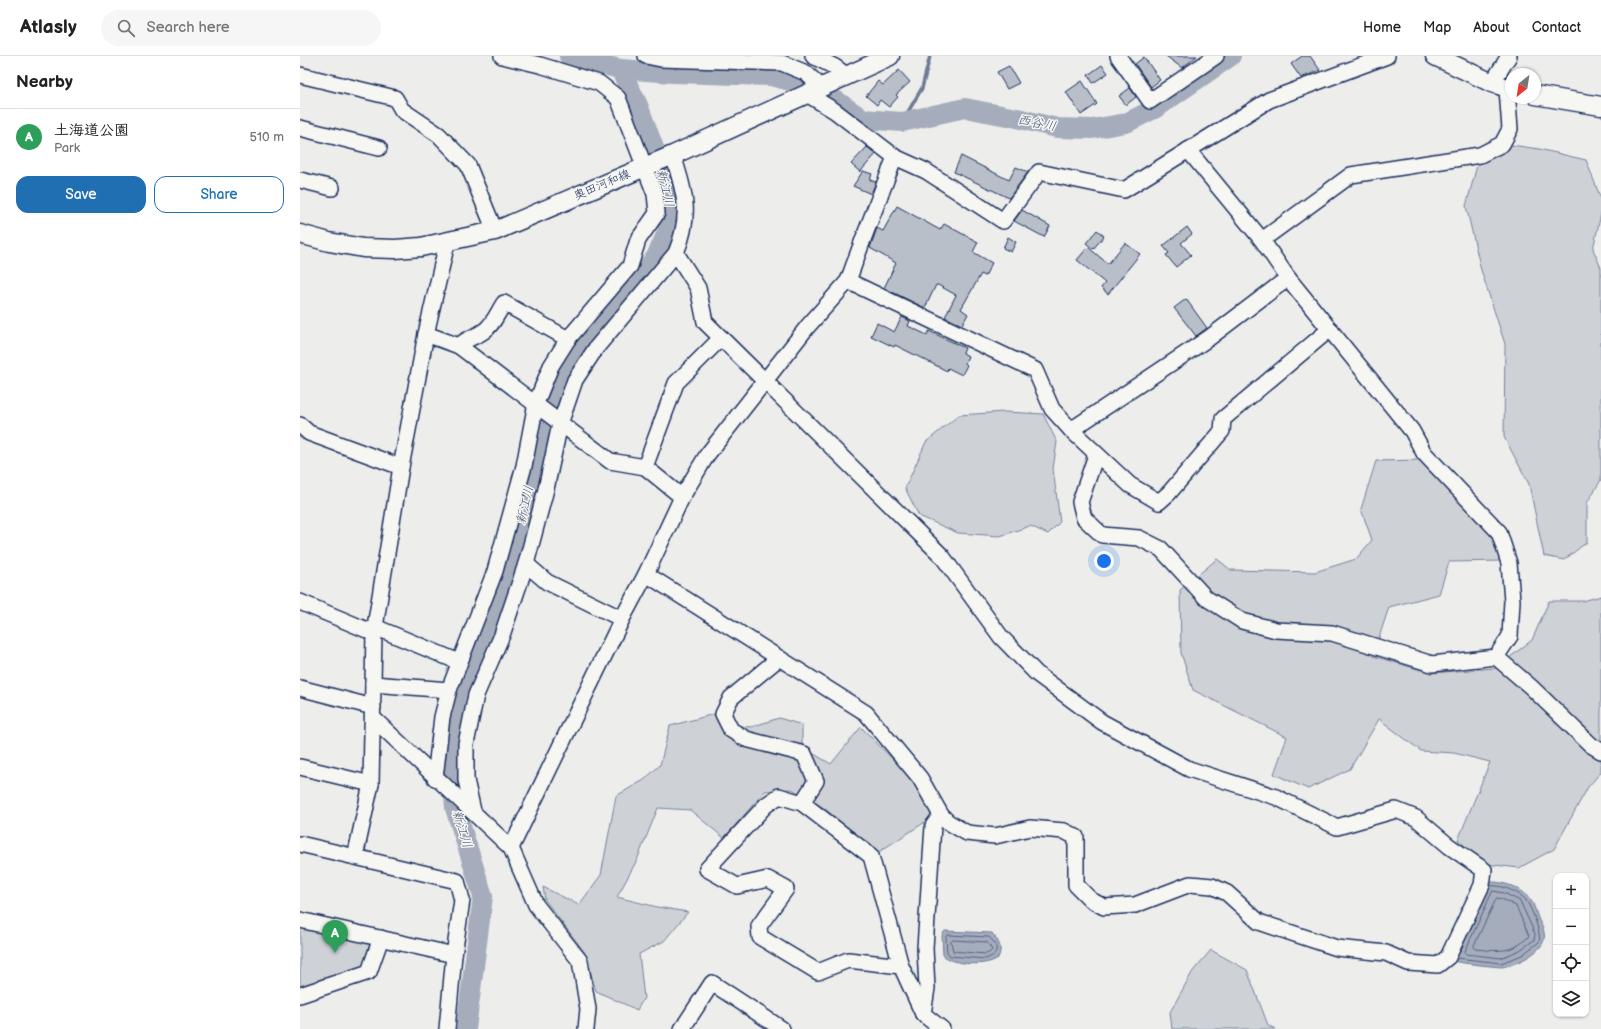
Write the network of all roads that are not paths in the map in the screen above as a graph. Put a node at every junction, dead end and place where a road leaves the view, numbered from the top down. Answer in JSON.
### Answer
{"nodes":[{"id":1,"x":502,"y":56,"type":"edge"},
{"id":2,"x":646,"y":56,"type":"edge"},
{"id":3,"x":813,"y":56,"type":"edge"},
{"id":4,"x":890,"y":56,"type":"edge"},
{"id":5,"x":1118,"y":56,"type":"edge"},
{"id":6,"x":1216,"y":56,"type":"edge"},
{"id":7,"x":1387,"y":56,"type":"edge"},
{"id":8,"x":1435,"y":56,"type":"edge"},
{"id":9,"x":1509,"y":56,"type":"edge"},
{"id":10,"x":300,"y":75,"type":"edge"},
{"id":11,"x":827,"y":84,"type":"junction"},
{"id":12,"x":1503,"y":87,"type":"edge"},
{"id":13,"x":1541,"y":96,"type":"edge"},
{"id":14,"x":1601,"y":106,"type":"edge"},
{"id":15,"x":300,"y":128,"type":"edge"},
{"id":16,"x":380,"y":148,"type":"dead end"},
{"id":17,"x":1188,"y":150,"type":"junction"},
{"id":18,"x":674,"y":155,"type":"junction"},
{"id":19,"x":895,"y":157,"type":"junction"},
{"id":20,"x":644,"y":167,"type":"junction"},
{"id":21,"x":300,"y":180,"type":"edge"},
{"id":22,"x":332,"y":188,"type":"dead end"},
{"id":23,"x":495,"y":231,"type":"junction"},
{"id":24,"x":300,"y":234,"type":"edge"},
{"id":25,"x":1262,"y":240,"type":"junction"},
{"id":26,"x":447,"y":243,"type":"junction"},
{"id":27,"x":676,"y":253,"type":"junction"},
{"id":28,"x":1288,"y":278,"type":"junction"},
{"id":29,"x":848,"y":281,"type":"junction"},
{"id":30,"x":1330,"y":329,"type":"junction"},
{"id":31,"x":426,"y":334,"type":"junction"},
{"id":32,"x":720,"y":338,"type":"junction"},
{"id":33,"x":568,"y":339,"type":"junction"},
{"id":34,"x":460,"y":346,"type":"junction"},
{"id":35,"x":764,"y":382,"type":"junction"},
{"id":36,"x":536,"y":403,"type":"junction"},
{"id":37,"x":557,"y":422,"type":"junction"},
{"id":38,"x":300,"y":425,"type":"edge"},
{"id":39,"x":1071,"y":430,"type":"junction"},
{"id":40,"x":1096,"y":455,"type":"junction"},
{"id":41,"x":401,"y":467,"type":"junction"},
{"id":42,"x":645,"y":467,"type":"junction"},
{"id":43,"x":682,"y":497,"type":"junction"},
{"id":44,"x":526,"y":564,"type":"junction"},
{"id":45,"x":646,"y":574,"type":"junction"},
{"id":46,"x":300,"y":602,"type":"edge"},
{"id":47,"x":622,"y":619,"type":"junction"},
{"id":48,"x":375,"y":630,"type":"junction"},
{"id":49,"x":779,"y":658,"type":"junction"},
{"id":50,"x":1496,"y":658,"type":"junction"},
{"id":51,"x":459,"y":662,"type":"junction"},
{"id":52,"x":373,"y":684,"type":"junction"},
{"id":53,"x":300,"y":688,"type":"edge"},
{"id":54,"x":449,"y":690,"type":"junction"},
{"id":55,"x":373,"y":713,"type":"junction"},
{"id":56,"x":1601,"y":751,"type":"edge"},
{"id":57,"x":300,"y":767,"type":"edge"},
{"id":58,"x":435,"y":778,"type":"junction"},
{"id":59,"x":371,"y":784,"type":"junction"},
{"id":60,"x":802,"y":804,"type":"junction"},
{"id":61,"x":473,"y":811,"type":"junction"},
{"id":62,"x":941,"y":815,"type":"junction"},
{"id":63,"x":300,"y":844,"type":"edge"},
{"id":64,"x":511,"y":848,"type":"junction"},
{"id":65,"x":355,"y":857,"type":"junction"},
{"id":66,"x":300,"y":920,"type":"edge"},
{"id":67,"x":380,"y":938,"type":"junction"},
{"id":68,"x":454,"y":954,"type":"junction"},
{"id":69,"x":901,"y":966,"type":"junction"},
{"id":70,"x":300,"y":995,"type":"edge"},
{"id":71,"x":923,"y":1014,"type":"junction"},
{"id":72,"x":445,"y":1028,"type":"edge"},
{"id":73,"x":586,"y":1029,"type":"edge"},
{"id":74,"x":682,"y":1029,"type":"edge"},
{"id":75,"x":782,"y":1029,"type":"edge"},
{"id":76,"x":942,"y":1029,"type":"edge"}],
"edges":[{"from":1,"to":20,"type":"street"},
{"from":2,"to":11,"type":"street"},
{"from":3,"to":11,"type":"street"},
{"from":4,"to":11,"type":"main road","name":"奥田河和線"},
{"from":5,"to":6,"type":"street"},
{"from":7,"to":17,"type":"street"},
{"from":8,"to":12,"type":"main road"},
{"from":9,"to":12,"type":"street"},
{"from":10,"to":23,"type":"street"},
{"from":11,"to":18,"type":"main road","name":"奥田河和線"},
{"from":11,"to":19,"type":"street"},
{"from":12,"to":25,"type":"street"},
{"from":13,"to":14,"type":"main road"},
{"from":15,"to":16,"type":"street"},
{"from":17,"to":19,"type":"street"},
{"from":17,"to":25,"type":"street"},
{"from":18,"to":20,"type":"main road","name":"奥田河和線"},
{"from":18,"to":27,"type":"street"},
{"from":19,"to":29,"type":"street"},
{"from":20,"to":23,"type":"main road","name":"奥田河和線"},
{"from":20,"to":33,"type":"street"},
{"from":21,"to":22,"type":"street"},
{"from":23,"to":26,"type":"main road","name":"奥田河和線"},
{"from":24,"to":26,"type":"main road","name":"奥田河和線"},
{"from":25,"to":28,"type":"street"},
{"from":26,"to":31,"type":"street"},
{"from":27,"to":32,"type":"street"},
{"from":27,"to":37,"type":"street"},
{"from":28,"to":30,"type":"street"},
{"from":28,"to":39,"type":"street"},
{"from":29,"to":35,"type":"street"},
{"from":29,"to":39,"type":"street"},
{"from":30,"to":40,"type":"street"},
{"from":30,"to":50,"type":"street"},
{"from":31,"to":34,"type":"street"},
{"from":31,"to":41,"type":"street"},
{"from":32,"to":35,"type":"street"},
{"from":32,"to":42,"type":"street"},
{"from":33,"to":34,"type":"street"},
{"from":33,"to":36,"type":"street"},
{"from":34,"to":36,"type":"street"},
{"from":35,"to":43,"type":"street"},
{"from":35,"to":62,"type":"street"},
{"from":36,"to":37,"type":"street"},
{"from":36,"to":51,"type":"street"},
{"from":37,"to":42,"type":"street"},
{"from":37,"to":44,"type":"street"},
{"from":38,"to":41,"type":"street"},
{"from":39,"to":40,"type":"street"},
{"from":40,"to":50,"type":"street"},
{"from":41,"to":48,"type":"street"},
{"from":42,"to":43,"type":"street"},
{"from":43,"to":45,"type":"street"},
{"from":44,"to":47,"type":"street"},
{"from":44,"to":61,"type":"street"},
{"from":45,"to":47,"type":"street"},
{"from":45,"to":49,"type":"street"},
{"from":46,"to":48,"type":"street"},
{"from":47,"to":64,"type":"street"},
{"from":48,"to":51,"type":"street"},
{"from":48,"to":52,"type":"street"},
{"from":49,"to":60,"type":"street"},
{"from":49,"to":62,"type":"street"},
{"from":50,"to":56,"type":"street"},
{"from":51,"to":54,"type":"street"},
{"from":52,"to":54,"type":"street"},
{"from":52,"to":55,"type":"street"},
{"from":53,"to":55,"type":"street"},
{"from":54,"to":58,"type":"street"},
{"from":55,"to":58,"type":"street"},
{"from":55,"to":59,"type":"street"},
{"from":57,"to":59,"type":"street"},
{"from":58,"to":61,"type":"street"},
{"from":59,"to":65,"type":"street"},
{"from":60,"to":69,"type":"street"},
{"from":60,"to":69,"type":"street"},
{"from":61,"to":64,"type":"street"},
{"from":62,"to":71,"type":"street"},
{"from":63,"to":65,"type":"street"},
{"from":64,"to":73,"type":"street"},
{"from":65,"to":68,"type":"street"},
{"from":66,"to":67,"type":"street"},
{"from":67,"to":68,"type":"street"},
{"from":67,"to":70,"type":"street"},
{"from":68,"to":72,"type":"street"},
{"from":69,"to":71,"type":"street"},
{"from":71,"to":76,"type":"street"},
{"from":74,"to":75,"type":"street"}]}
